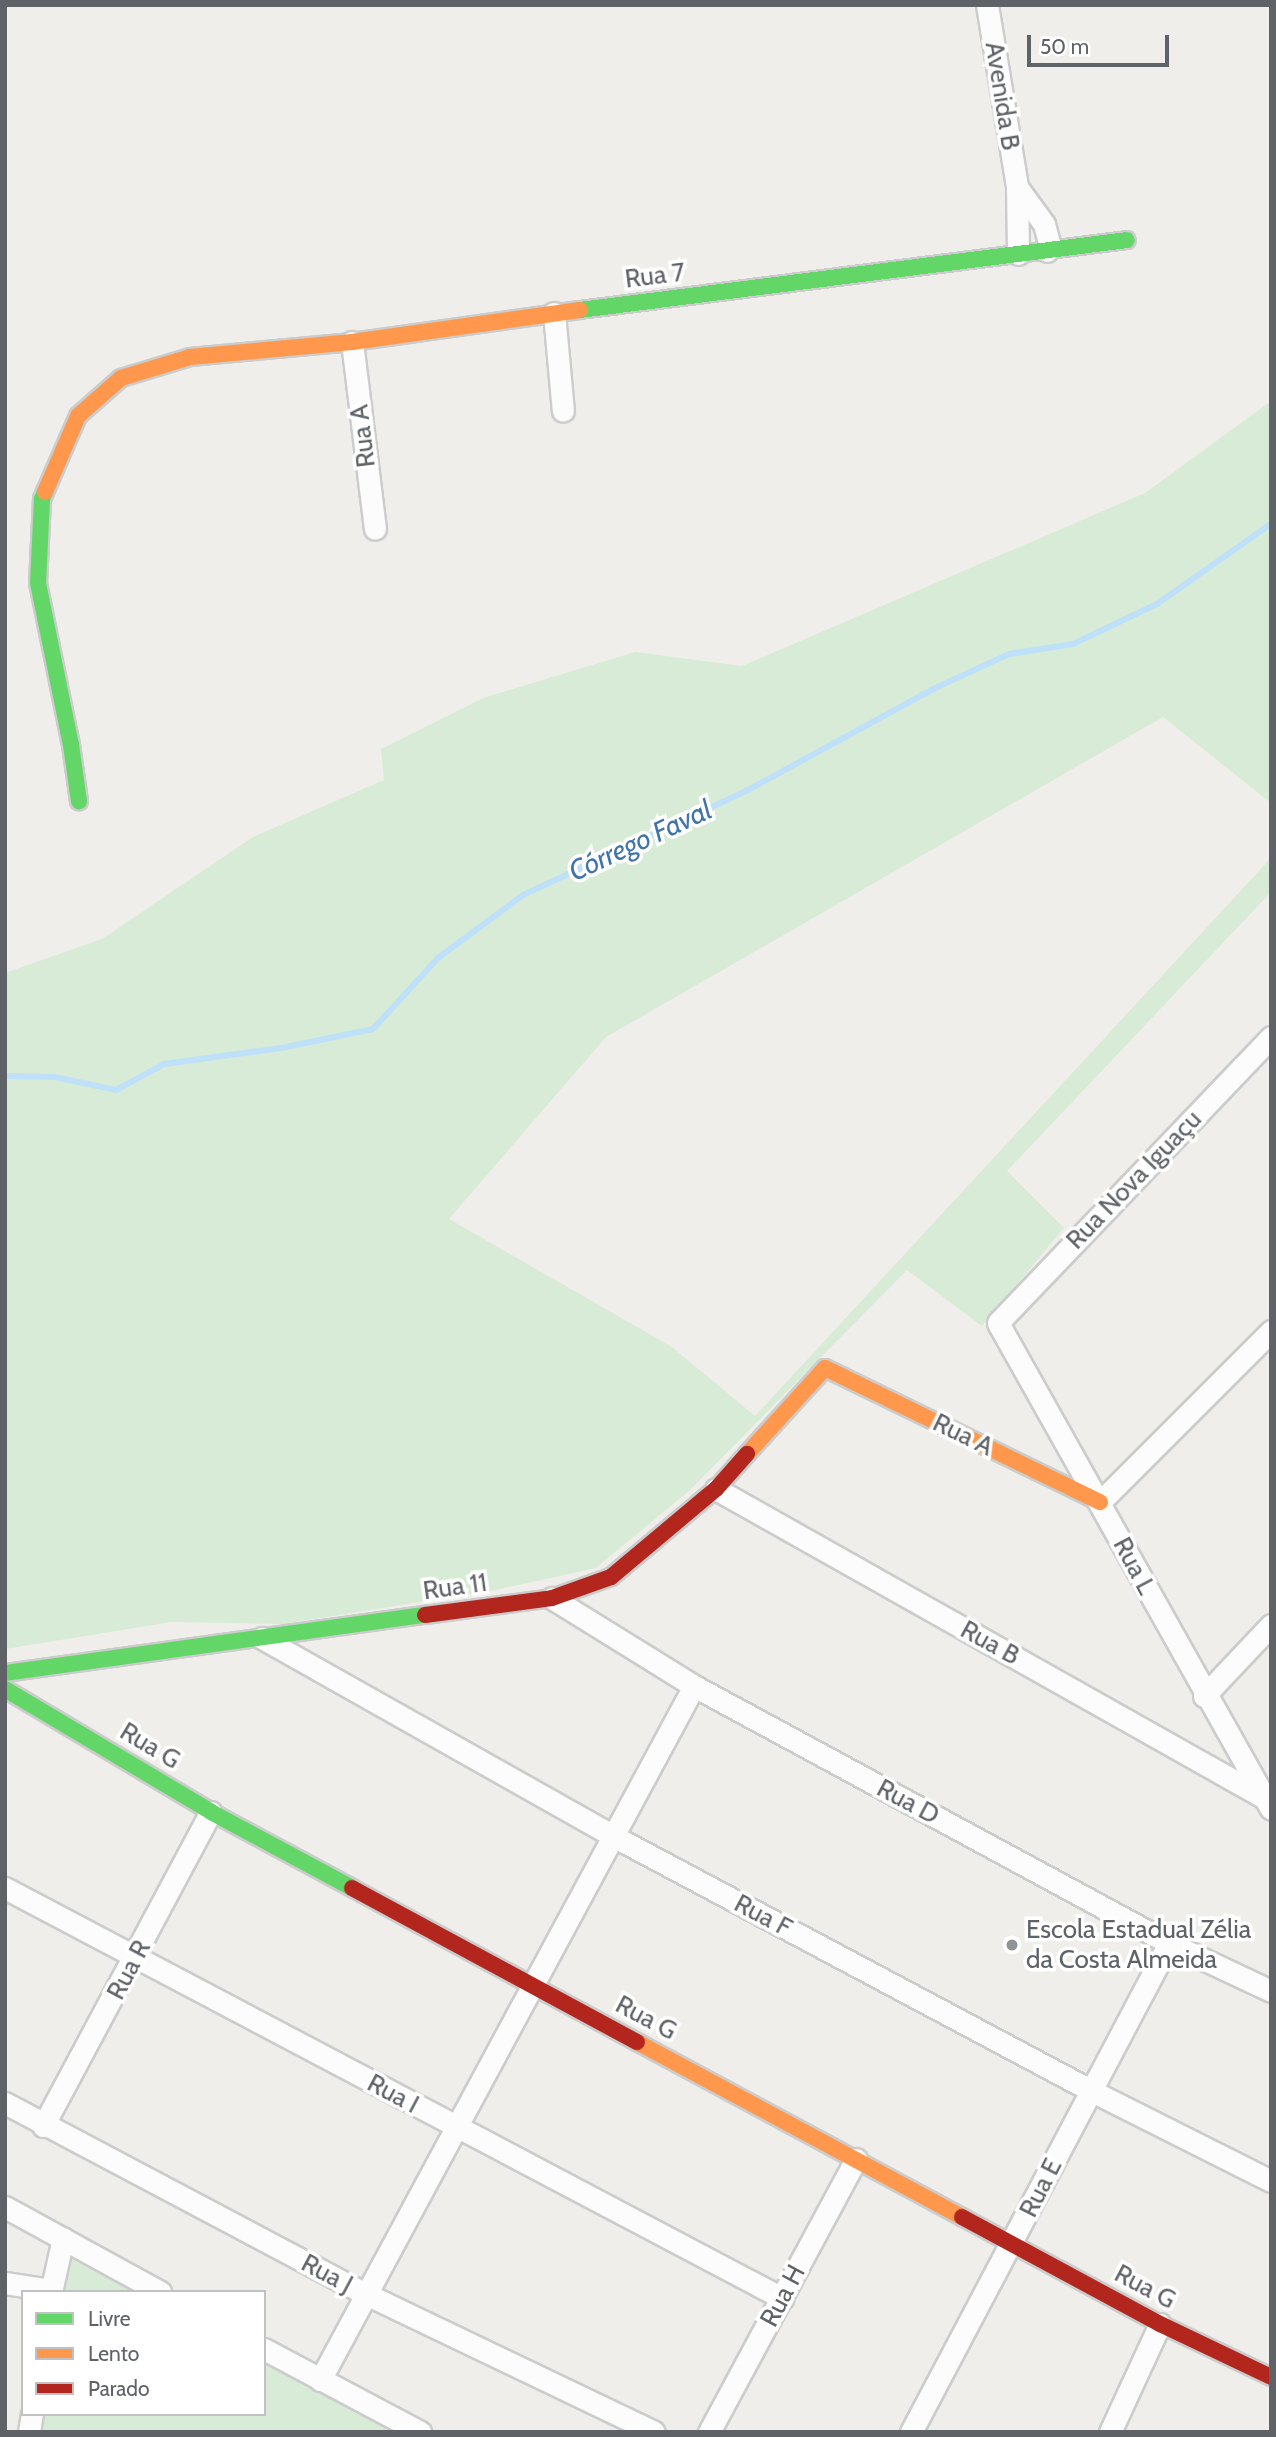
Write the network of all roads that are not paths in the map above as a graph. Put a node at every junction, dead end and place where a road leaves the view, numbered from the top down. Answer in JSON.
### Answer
{"nodes":[{"id":1,"x":986,"y":5,"type":"edge"},
{"id":2,"x":1017,"y":187,"type":"junction"},
{"id":3,"x":1127,"y":240,"type":"dead end"},
{"id":4,"x":1047,"y":251,"type":"junction"},
{"id":5,"x":1018,"y":254,"type":"junction"},
{"id":6,"x":554,"y":313,"type":"junction"},
{"id":7,"x":352,"y":342,"type":"junction"},
{"id":8,"x":563,"y":411,"type":"dead end"},
{"id":9,"x":374,"y":529,"type":"dead end"},
{"id":10,"x":79,"y":801,"type":"dead end"},
{"id":11,"x":1271,"y":1037,"type":"edge"},
{"id":12,"x":998,"y":1323,"type":"joint"},
{"id":13,"x":1271,"y":1331,"type":"edge"},
{"id":14,"x":825,"y":1368,"type":"joint"},
{"id":15,"x":716,"y":1489,"type":"junction"},
{"id":16,"x":1100,"y":1502,"type":"junction"},
{"id":17,"x":552,"y":1598,"type":"junction"},
{"id":18,"x":1271,"y":1625,"type":"edge"},
{"id":19,"x":262,"y":1638,"type":"junction"},
{"id":20,"x":5,"y":1673,"type":"edge"},
{"id":21,"x":694,"y":1686,"type":"junction"},
{"id":22,"x":5,"y":1689,"type":"edge"},
{"id":23,"x":1204,"y":1696,"type":"junction"},
{"id":24,"x":1267,"y":1804,"type":"edge"},
{"id":25,"x":211,"y":1812,"type":"junction"},
{"id":26,"x":613,"y":1836,"type":"junction"},
{"id":27,"x":5,"y":1888,"type":"edge"},
{"id":28,"x":1168,"y":1943,"type":"junction"},
{"id":29,"x":136,"y":1957,"type":"junction"},
{"id":30,"x":533,"y":1985,"type":"junction"},
{"id":31,"x":1271,"y":1991,"type":"edge"},
{"id":32,"x":1092,"y":2091,"type":"junction"},
{"id":33,"x":5,"y":2103,"type":"edge"},
{"id":34,"x":43,"y":2126,"type":"junction"},
{"id":35,"x":457,"y":2128,"type":"junction"},
{"id":36,"x":856,"y":2159,"type":"junction"},
{"id":37,"x":1271,"y":2181,"type":"edge"},
{"id":38,"x":5,"y":2207,"type":"edge"},
{"id":39,"x":63,"y":2238,"type":"junction"},
{"id":40,"x":1013,"y":2243,"type":"junction"},
{"id":41,"x":5,"y":2283,"type":"edge"},
{"id":42,"x":45,"y":2290,"type":"edge"},
{"id":43,"x":51,"y":2290,"type":"edge"},
{"id":44,"x":156,"y":2290,"type":"edge"},
{"id":45,"x":366,"y":2294,"type":"junction"},
{"id":46,"x":782,"y":2298,"type":"junction"},
{"id":47,"x":1160,"y":2324,"type":"junction"},
{"id":48,"x":266,"y":2350,"type":"edge"},
{"id":49,"x":1271,"y":2377,"type":"edge"},
{"id":50,"x":320,"y":2380,"type":"junction"},
{"id":51,"x":420,"y":2432,"type":"edge"},
{"id":52,"x":654,"y":2432,"type":"edge"},
{"id":53,"x":709,"y":2432,"type":"edge"},
{"id":54,"x":911,"y":2432,"type":"edge"},
{"id":55,"x":1110,"y":2432,"type":"edge"}],
"edges":[{"from":1,"to":2,"type":"street","name":"Avenida B"},
{"from":2,"to":4,"type":"street","name":"Avenida B"},
{"from":2,"to":5,"type":"street","name":"Avenida B"},
{"from":3,"to":4,"type":"street","name":"Rua 7"},
{"from":4,"to":5,"type":"street","name":"Rua 7"},
{"from":5,"to":6,"type":"street","name":"Rua 7"},
{"from":6,"to":7,"type":"street","name":"Rua 7"},
{"from":6,"to":8,"type":"street"},
{"from":7,"to":9,"type":"street","name":"Rua A"},
{"from":7,"to":10,"type":"street","name":"Rua 7"},
{"from":11,"to":12,"type":"street","name":"Rua Nova Iguaçu"},
{"from":12,"to":16,"type":"street","name":"Rua L"},
{"from":13,"to":16,"type":"street"},
{"from":14,"to":15,"type":"street","name":"Rua 11"},
{"from":14,"to":16,"type":"street","name":"Rua A"},
{"from":15,"to":17,"type":"street","name":"Rua 11"},
{"from":15,"to":24,"type":"street","name":"Rua B"},
{"from":16,"to":23,"type":"street","name":"Rua L"},
{"from":17,"to":19,"type":"street","name":"Rua 11"},
{"from":17,"to":21,"type":"street","name":"Rua D"},
{"from":18,"to":23,"type":"street"},
{"from":19,"to":20,"type":"street","name":"Rua 11"},
{"from":19,"to":26,"type":"street","name":"Rua F"},
{"from":21,"to":26,"type":"street"},
{"from":21,"to":28,"type":"street","name":"Rua D"},
{"from":22,"to":25,"type":"street","name":"Rua G"},
{"from":23,"to":24,"type":"street","name":"Rua L"},
{"from":25,"to":29,"type":"street","name":"Rua R"},
{"from":25,"to":30,"type":"street","name":"Rua G"},
{"from":26,"to":30,"type":"street"},
{"from":26,"to":32,"type":"street","name":"Rua F"},
{"from":27,"to":29,"type":"street","name":"Rua I"},
{"from":28,"to":31,"type":"street","name":"Rua D"},
{"from":28,"to":32,"type":"street","name":"Rua E"},
{"from":29,"to":34,"type":"street","name":"Rua R"},
{"from":29,"to":35,"type":"street","name":"Rua I"},
{"from":30,"to":35,"type":"street"},
{"from":30,"to":36,"type":"street","name":"Rua G"},
{"from":32,"to":37,"type":"street","name":"Rua F"},
{"from":32,"to":40,"type":"street","name":"Rua E"},
{"from":33,"to":34,"type":"street","name":"Rua J"},
{"from":34,"to":45,"type":"street","name":"Rua J"},
{"from":35,"to":45,"type":"street"},
{"from":35,"to":46,"type":"street","name":"Rua I"},
{"from":36,"to":40,"type":"street","name":"Rua G"},
{"from":36,"to":46,"type":"street","name":"Rua H"},
{"from":38,"to":39,"type":"street"},
{"from":39,"to":43,"type":"street"},
{"from":39,"to":44,"type":"street"},
{"from":40,"to":47,"type":"street","name":"Rua G"},
{"from":40,"to":54,"type":"street","name":"Rua E"},
{"from":41,"to":42,"type":"street"},
{"from":45,"to":50,"type":"street"},
{"from":45,"to":52,"type":"street","name":"Rua J"},
{"from":46,"to":53,"type":"street","name":"Rua H"},
{"from":47,"to":49,"type":"street","name":"Rua G"},
{"from":47,"to":55,"type":"street"},
{"from":48,"to":50,"type":"street"},
{"from":50,"to":51,"type":"street"}]}
